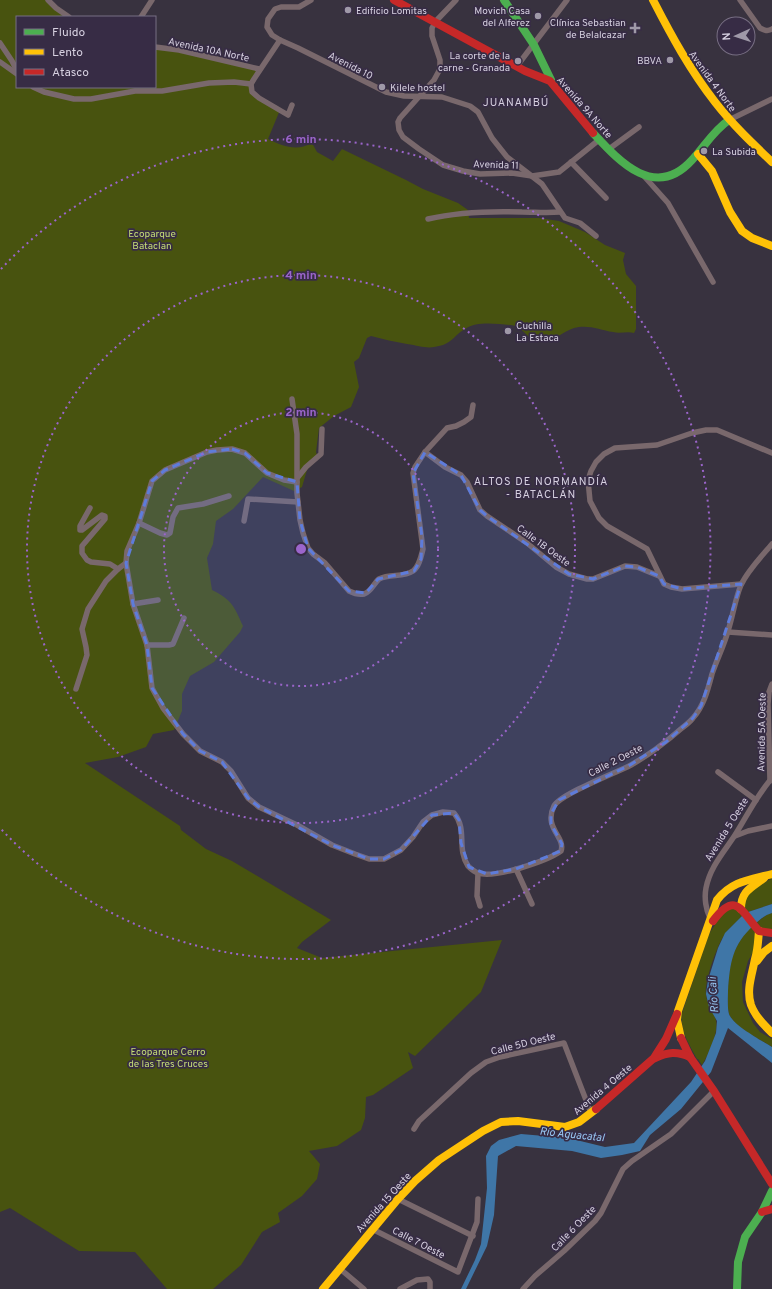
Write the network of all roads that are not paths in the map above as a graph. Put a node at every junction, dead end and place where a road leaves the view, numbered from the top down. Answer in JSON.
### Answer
{"nodes":[{"id":1,"x":48,"y":0,"type":"edge"},
{"id":2,"x":152,"y":0,"type":"edge"},
{"id":3,"x":311,"y":0,"type":"edge"},
{"id":4,"x":394,"y":0,"type":"edge"},
{"id":5,"x":456,"y":0,"type":"edge"},
{"id":6,"x":504,"y":0,"type":"edge"},
{"id":7,"x":567,"y":0,"type":"edge"},
{"id":8,"x":653,"y":0,"type":"edge"},
{"id":9,"x":740,"y":0,"type":"edge"},
{"id":10,"x":68,"y":16,"type":"edge"},
{"id":11,"x":142,"y":16,"type":"edge"},
{"id":12,"x":436,"y":21,"type":"junction"},
{"id":13,"x":771,"y":30,"type":"edge"},
{"id":14,"x":280,"y":40,"type":"junction"},
{"id":15,"x":0,"y":44,"type":"edge"},
{"id":16,"x":534,"y":45,"type":"junction"},
{"id":17,"x":156,"y":47,"type":"edge"},
{"id":18,"x":0,"y":62,"type":"edge"},
{"id":19,"x":517,"y":66,"type":"junction"},
{"id":20,"x":260,"y":69,"type":"junction"},
{"id":21,"x":16,"y":71,"type":"edge"},
{"id":22,"x":16,"y":72,"type":"edge"},
{"id":23,"x":552,"y":82,"type":"junction"},
{"id":24,"x":251,"y":84,"type":"junction"},
{"id":25,"x":35,"y":88,"type":"edge"},
{"id":26,"x":421,"y":96,"type":"junction"},
{"id":27,"x":772,"y":99,"type":"edge"},
{"id":28,"x":292,"y":105,"type":"dead end"},
{"id":29,"x":730,"y":120,"type":"junction"},
{"id":30,"x":639,"y":127,"type":"dead end"},
{"id":31,"x":600,"y":139,"type":"junction"},
{"id":32,"x":609,"y":149,"type":"junction"},
{"id":33,"x":698,"y":154,"type":"junction"},
{"id":34,"x":571,"y":162,"type":"junction"},
{"id":35,"x":772,"y":162,"type":"edge"},
{"id":36,"x":643,"y":175,"type":"junction"},
{"id":37,"x":532,"y":176,"type":"junction"},
{"id":38,"x":606,"y":198,"type":"dead end"},
{"id":39,"x":560,"y":212,"type":"junction"},
{"id":40,"x":428,"y":219,"type":"dead end"},
{"id":41,"x":596,"y":236,"type":"dead end"},
{"id":42,"x":772,"y":246,"type":"edge"},
{"id":43,"x":714,"y":282,"type":"dead end"},
{"id":44,"x":292,"y":399,"type":"dead end"},
{"id":45,"x":473,"y":405,"type":"dead end"},
{"id":46,"x":322,"y":429,"type":"dead end"},
{"id":47,"x":425,"y":452,"type":"junction"},
{"id":48,"x":772,"y":453,"type":"edge"},
{"id":49,"x":297,"y":479,"type":"junction"},
{"id":50,"x":229,"y":496,"type":"dead end"},
{"id":51,"x":298,"y":502,"type":"junction"},
{"id":52,"x":90,"y":508,"type":"dead end"},
{"id":53,"x":244,"y":521,"type":"dead end"},
{"id":54,"x":139,"y":523,"type":"junction"},
{"id":55,"x":772,"y":544,"type":"edge"},
{"id":56,"x":126,"y":563,"type":"junction"},
{"id":57,"x":118,"y":568,"type":"junction"},
{"id":58,"x":659,"y":576,"type":"junction"},
{"id":59,"x":741,"y":584,"type":"junction"},
{"id":60,"x":158,"y":600,"type":"dead end"},
{"id":61,"x":133,"y":604,"type":"junction"},
{"id":62,"x":184,"y":618,"type":"dead end"},
{"id":63,"x":728,"y":632,"type":"junction"},
{"id":64,"x":772,"y":635,"type":"edge"},
{"id":65,"x":147,"y":645,"type":"junction"},
{"id":66,"x":772,"y":684,"type":"edge"},
{"id":67,"x":76,"y":690,"type":"dead end"},
{"id":68,"x":718,"y":772,"type":"dead end"},
{"id":69,"x":771,"y":779,"type":"edge"},
{"id":70,"x":756,"y":800,"type":"junction"},
{"id":71,"x":772,"y":826,"type":"edge"},
{"id":72,"x":735,"y":836,"type":"junction"},
{"id":73,"x":516,"y":869,"type":"junction"},
{"id":74,"x":478,"y":873,"type":"junction"},
{"id":75,"x":770,"y":874,"type":"edge"},
{"id":76,"x":532,"y":904,"type":"dead end"},
{"id":77,"x":480,"y":906,"type":"dead end"},
{"id":78,"x":742,"y":910,"type":"junction"},
{"id":79,"x":710,"y":919,"type":"junction"},
{"id":80,"x":758,"y":929,"type":"junction"},
{"id":81,"x":772,"y":933,"type":"edge"},
{"id":82,"x":705,"y":934,"type":"junction"},
{"id":83,"x":772,"y":946,"type":"edge"},
{"id":84,"x":752,"y":968,"type":"junction"},
{"id":85,"x":678,"y":1011,"type":"junction"},
{"id":86,"x":772,"y":1033,"type":"edge"},
{"id":87,"x":654,"y":1058,"type":"junction"},
{"id":88,"x":692,"y":1060,"type":"junction"},
{"id":89,"x":711,"y":1087,"type":"junction"},
{"id":90,"x":591,"y":1113,"type":"junction"},
{"id":91,"x":414,"y":1130,"type":"dead end"},
{"id":92,"x":469,"y":1140,"type":"joint"},
{"id":93,"x":772,"y":1184,"type":"edge"},
{"id":94,"x":772,"y":1191,"type":"edge"},
{"id":95,"x":478,"y":1198,"type":"dead end"},
{"id":96,"x":398,"y":1199,"type":"junction"},
{"id":97,"x":772,"y":1209,"type":"edge"},
{"id":98,"x":762,"y":1212,"type":"junction"},
{"id":99,"x":372,"y":1229,"type":"junction"},
{"id":100,"x":473,"y":1236,"type":"junction"},
{"id":101,"x":339,"y":1268,"type":"junction"},
{"id":102,"x":430,"y":1288,"type":"edge"},
{"id":103,"x":323,"y":1289,"type":"edge"},
{"id":104,"x":364,"y":1289,"type":"edge"},
{"id":105,"x":400,"y":1289,"type":"edge"},
{"id":106,"x":523,"y":1289,"type":"edge"},
{"id":107,"x":738,"y":1289,"type":"edge"}],
"edges":[{"from":1,"to":10,"type":"street"},
{"from":2,"to":11,"type":"street"},
{"from":3,"to":14,"type":"street"},
{"from":4,"to":12,"type":"street","name":"Avenida 9A Norte"},
{"from":5,"to":12,"type":"street"},
{"from":6,"to":16,"type":"street"},
{"from":7,"to":16,"type":"street"},
{"from":8,"to":29,"type":"street","name":"Avenida 4 Norte"},
{"from":9,"to":13,"type":"street"},
{"from":12,"to":19,"type":"street","name":"Avenida 9A Norte"},
{"from":12,"to":26,"type":"street"},
{"from":14,"to":20,"type":"street"},
{"from":14,"to":26,"type":"street","name":"Avenida 10"},
{"from":15,"to":21,"type":"street"},
{"from":16,"to":19,"type":"street"},
{"from":16,"to":23,"type":"street"},
{"from":17,"to":20,"type":"street","name":"Avenida 10A Norte"},
{"from":18,"to":22,"type":"street"},
{"from":19,"to":23,"type":"street","name":"Avenida 9A Norte"},
{"from":20,"to":24,"type":"street"},
{"from":23,"to":31,"type":"street","name":"Avenida 9A Norte"},
{"from":24,"to":25,"type":"street"},
{"from":24,"to":28,"type":"street"},
{"from":26,"to":37,"type":"street","name":"Avenida 10"},
{"from":26,"to":37,"type":"street","name":"Avenida 11"},
{"from":27,"to":29,"type":"street"},
{"from":29,"to":33,"type":"street"},
{"from":29,"to":35,"type":"street","name":"Avenida 4 Norte"},
{"from":30,"to":32,"type":"street"},
{"from":31,"to":32,"type":"street","name":"Avenida 9A Norte"},
{"from":31,"to":34,"type":"street","name":"Avenida 11"},
{"from":32,"to":36,"type":"street","name":"Avenida 9A Norte"},
{"from":33,"to":36,"type":"street"},
{"from":33,"to":42,"type":"street"},
{"from":34,"to":37,"type":"street","name":"Avenida 11"},
{"from":34,"to":38,"type":"street"},
{"from":36,"to":43,"type":"street","name":"Avenida 9A Norte"},
{"from":37,"to":39,"type":"street","name":"Avenida 10"},
{"from":39,"to":40,"type":"street"},
{"from":39,"to":41,"type":"street","name":"Avenida 10"},
{"from":44,"to":49,"type":"street"},
{"from":45,"to":47,"type":"street"},
{"from":46,"to":49,"type":"street"},
{"from":47,"to":51,"type":"street"},
{"from":47,"to":58,"type":"street","name":"Calle 1B Oeste"},
{"from":48,"to":58,"type":"street"},
{"from":49,"to":51,"type":"street"},
{"from":49,"to":54,"type":"street"},
{"from":50,"to":54,"type":"street"},
{"from":51,"to":53,"type":"street"},
{"from":52,"to":57,"type":"street"},
{"from":54,"to":56,"type":"street"},
{"from":55,"to":59,"type":"street","name":"Calle 2 Oeste"},
{"from":56,"to":57,"type":"street"},
{"from":56,"to":61,"type":"street"},
{"from":57,"to":67,"type":"street"},
{"from":58,"to":59,"type":"street"},
{"from":59,"to":63,"type":"street","name":"Calle 2 Oeste"},
{"from":60,"to":61,"type":"street"},
{"from":61,"to":65,"type":"street"},
{"from":62,"to":65,"type":"street"},
{"from":63,"to":64,"type":"street"},
{"from":63,"to":73,"type":"street","name":"Calle 2 Oeste"},
{"from":65,"to":74,"type":"street"},
{"from":66,"to":69,"type":"street","name":"Avenida 5A Oeste"},
{"from":68,"to":70,"type":"street"},
{"from":69,"to":70,"type":"street","name":"Avenida 5 Oeste"},
{"from":70,"to":72,"type":"street","name":"Avenida 5 Oeste"},
{"from":71,"to":72,"type":"street"},
{"from":72,"to":79,"type":"street","name":"Avenida 5 Oeste"},
{"from":73,"to":74,"type":"street","name":"Calle 2 Oeste"},
{"from":73,"to":76,"type":"street"},
{"from":74,"to":77,"type":"street"},
{"from":75,"to":78,"type":"street"},
{"from":75,"to":79,"type":"street","name":"Avenida 4 Oeste"},
{"from":78,"to":80,"type":"street"},
{"from":78,"to":82,"type":"street"},
{"from":79,"to":82,"type":"street","name":"Avenida 4 Oeste"},
{"from":80,"to":81,"type":"street"},
{"from":80,"to":84,"type":"street"},
{"from":82,"to":85,"type":"street","name":"Avenida 4 Oeste"},
{"from":83,"to":84,"type":"street"},
{"from":84,"to":86,"type":"street"},
{"from":85,"to":87,"type":"street","name":"Avenida 4 Oeste"},
{"from":85,"to":88,"type":"street","name":"Avenida 4 Oeste"},
{"from":87,"to":88,"type":"street","name":"Avenida 4 Oeste"},
{"from":87,"to":90,"type":"street","name":"Avenida 4 Oeste"},
{"from":88,"to":89,"type":"street","name":"Avenida 4 Oeste"},
{"from":89,"to":93,"type":"street","name":"Avenida 4 Oeste"},
{"from":89,"to":106,"type":"street","name":"Calle 6 Oeste"},
{"from":90,"to":91,"type":"street","name":"Calle 5D Oeste"},
{"from":90,"to":92,"type":"street","name":"Avenida 4 Oeste"},
{"from":92,"to":96,"type":"street","name":"Avenida 15 Oeste"},
{"from":94,"to":98,"type":"street"},
{"from":95,"to":100,"type":"street"},
{"from":96,"to":99,"type":"street","name":"Avenida 15 Oeste"},
{"from":96,"to":100,"type":"street"},
{"from":97,"to":98,"type":"street"},
{"from":98,"to":107,"type":"street"},
{"from":99,"to":100,"type":"street","name":"Calle 7 Oeste"},
{"from":99,"to":101,"type":"street","name":"Avenida 15 Oeste"},
{"from":101,"to":103,"type":"street","name":"Avenida 15 Oeste"},
{"from":101,"to":104,"type":"street"},
{"from":102,"to":105,"type":"street"}]}
